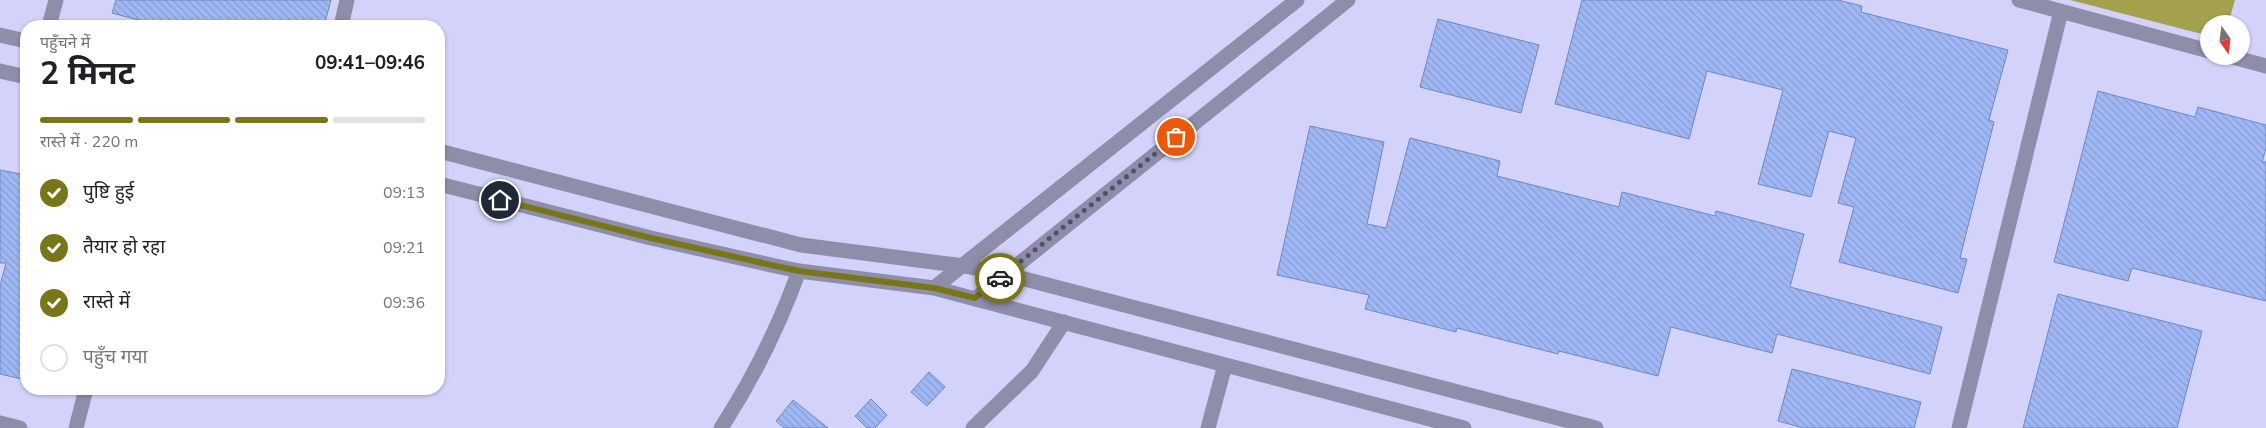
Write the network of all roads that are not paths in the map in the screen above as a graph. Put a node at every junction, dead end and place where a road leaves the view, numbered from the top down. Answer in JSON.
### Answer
{"nodes":[{"id":1,"x":56,"y":0,"type":"edge"},
{"id":2,"x":347,"y":0,"type":"edge"},
{"id":3,"x":1297,"y":0,"type":"edge"},
{"id":4,"x":1348,"y":0,"type":"edge"},
{"id":5,"x":2019,"y":0,"type":"edge"},
{"id":6,"x":2061,"y":11,"type":"junction"},
{"id":7,"x":51,"y":20,"type":"edge"},
{"id":8,"x":343,"y":20,"type":"edge"},
{"id":9,"x":0,"y":35,"type":"edge"},
{"id":10,"x":20,"y":40,"type":"edge"},
{"id":11,"x":2200,"y":49,"type":"edge"},
{"id":12,"x":2250,"y":62,"type":"edge"},
{"id":13,"x":2266,"y":66,"type":"edge"},
{"id":14,"x":0,"y":71,"type":"edge"},
{"id":15,"x":20,"y":76,"type":"edge"},
{"id":16,"x":445,"y":153,"type":"edge"},
{"id":17,"x":445,"y":186,"type":"edge"},
{"id":18,"x":964,"y":266,"type":"junction"},
{"id":19,"x":799,"y":271,"type":"junction"},
{"id":20,"x":1005,"y":274,"type":"junction"},
{"id":21,"x":934,"y":288,"type":"junction"},
{"id":22,"x":975,"y":298,"type":"junction"},
{"id":23,"x":1064,"y":322,"type":"junction"},
{"id":24,"x":1225,"y":365,"type":"junction"},
{"id":25,"x":84,"y":395,"type":"edge"},
{"id":26,"x":0,"y":423,"type":"edge"},
{"id":27,"x":20,"y":428,"type":"edge"},
{"id":28,"x":76,"y":428,"type":"edge"},
{"id":29,"x":721,"y":428,"type":"edge"},
{"id":30,"x":973,"y":428,"type":"edge"},
{"id":31,"x":1208,"y":428,"type":"edge"},
{"id":32,"x":1464,"y":428,"type":"edge"},
{"id":33,"x":1596,"y":428,"type":"edge"},
{"id":34,"x":1959,"y":428,"type":"edge"}],
"edges":[{"from":1,"to":7,"type":"street"},
{"from":2,"to":8,"type":"street"},
{"from":3,"to":18,"type":"street"},
{"from":4,"to":20,"type":"street"},
{"from":5,"to":6,"type":"street"},
{"from":6,"to":11,"type":"street"},
{"from":6,"to":34,"type":"street"},
{"from":9,"to":10,"type":"street"},
{"from":12,"to":13,"type":"street"},
{"from":14,"to":15,"type":"street"},
{"from":16,"to":18,"type":"street"},
{"from":17,"to":19,"type":"street"},
{"from":18,"to":20,"type":"street"},
{"from":18,"to":21,"type":"street"},
{"from":19,"to":21,"type":"street"},
{"from":19,"to":29,"type":"street"},
{"from":20,"to":22,"type":"street"},
{"from":20,"to":33,"type":"street"},
{"from":21,"to":22,"type":"street"},
{"from":22,"to":23,"type":"street"},
{"from":23,"to":24,"type":"street"},
{"from":23,"to":30,"type":"street"},
{"from":24,"to":31,"type":"street"},
{"from":24,"to":32,"type":"street"},
{"from":25,"to":28,"type":"street"},
{"from":26,"to":27,"type":"street"}]}
